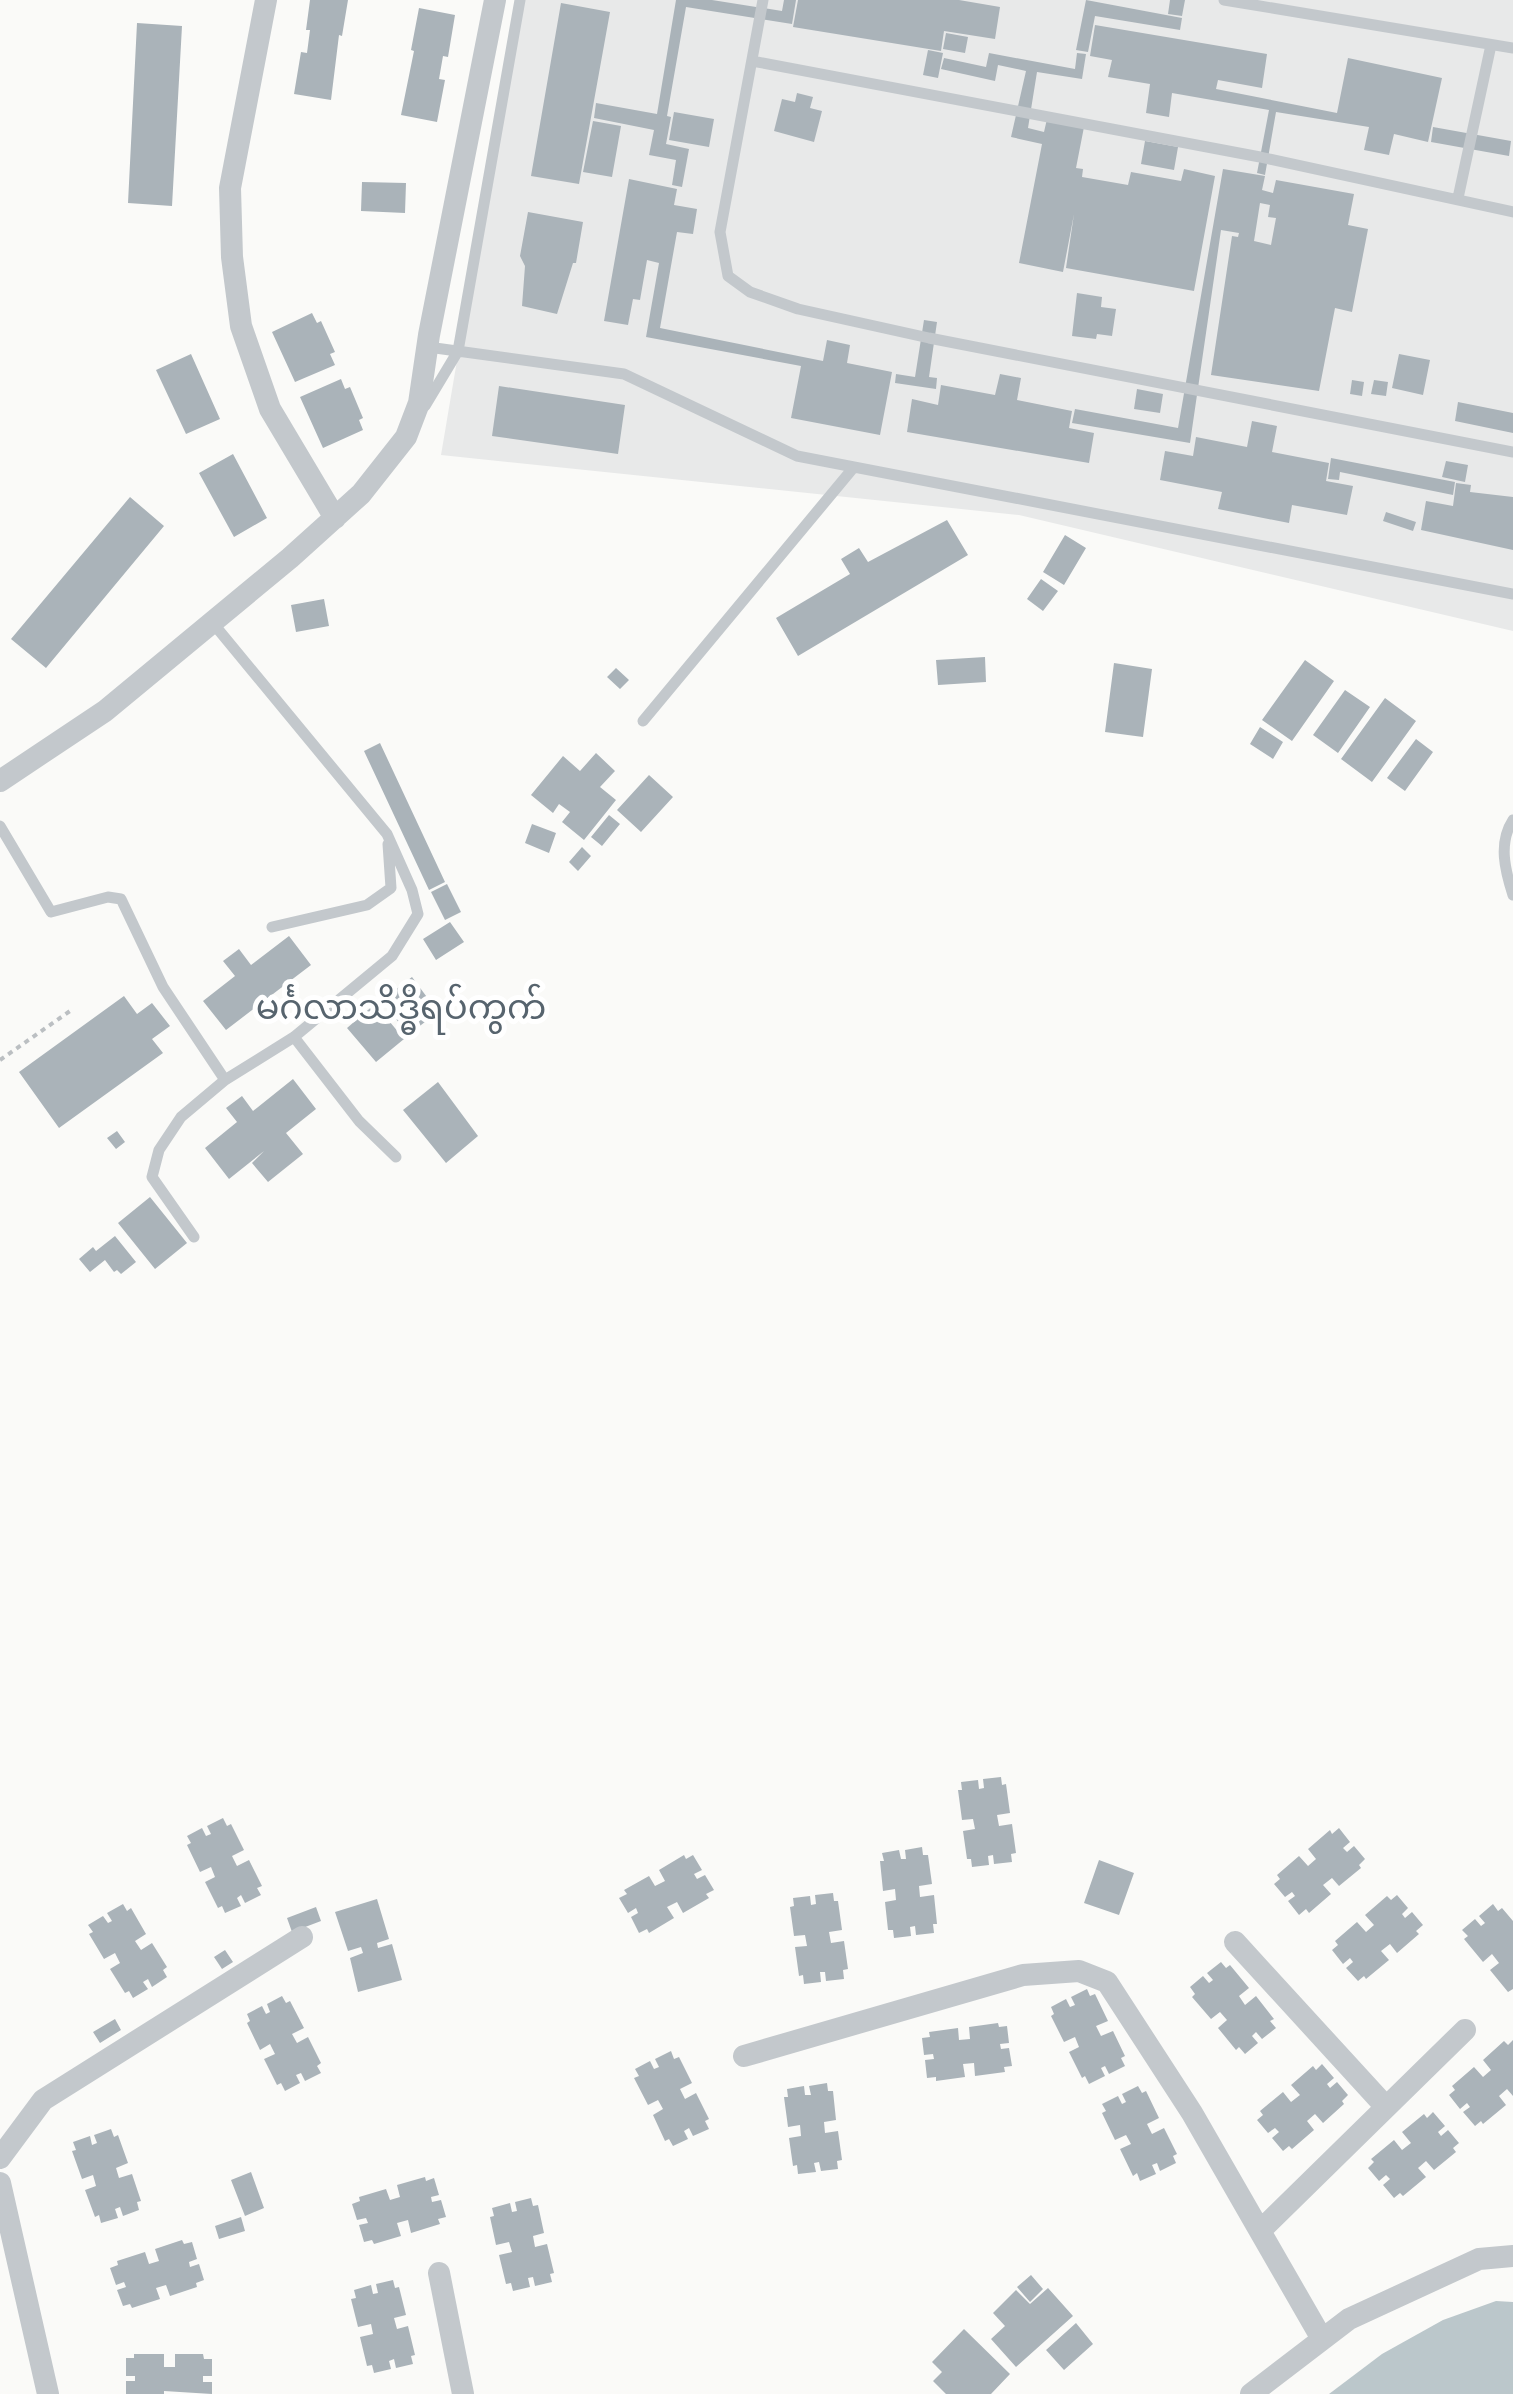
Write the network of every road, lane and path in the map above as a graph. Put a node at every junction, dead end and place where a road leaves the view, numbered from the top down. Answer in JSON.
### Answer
{"nodes":[{"id":1,"x":266,"y":0,"type":"edge"},
{"id":2,"x":496,"y":0,"type":"edge"},
{"id":3,"x":520,"y":0,"type":"edge"},
{"id":4,"x":763,"y":0,"type":"edge"},
{"id":5,"x":1224,"y":0,"type":"edge"},
{"id":6,"x":1491,"y":45,"type":"junction"},
{"id":7,"x":1513,"y":48,"type":"edge"},
{"id":8,"x":752,"y":60,"type":"junction"},
{"id":9,"x":1458,"y":198,"type":"junction"},
{"id":10,"x":1513,"y":212,"type":"edge"},
{"id":11,"x":428,"y":347,"type":"junction"},
{"id":12,"x":458,"y":351,"type":"junction"},
{"id":13,"x":406,"y":437,"type":"junction"},
{"id":14,"x":1513,"y":452,"type":"edge"},
{"id":15,"x":854,"y":467,"type":"junction"},
{"id":16,"x":334,"y":518,"type":"junction"},
{"id":17,"x":1513,"y":594,"type":"edge"},
{"id":18,"x":212,"y":622,"type":"junction"},
{"id":19,"x":643,"y":722,"type":"dead end"},
{"id":20,"x":0,"y":781,"type":"edge"},
{"id":21,"x":1513,"y":820,"type":"edge"},
{"id":22,"x":0,"y":826,"type":"edge"},
{"id":23,"x":387,"y":834,"type":"junction"},
{"id":24,"x":1513,"y":895,"type":"edge"},
{"id":25,"x":272,"y":928,"type":"dead end"},
{"id":26,"x":70,"y":1012,"type":"dead end"},
{"id":27,"x":294,"y":1037,"type":"junction"},
{"id":28,"x":0,"y":1060,"type":"edge"},
{"id":29,"x":225,"y":1080,"type":"junction"},
{"id":30,"x":396,"y":1157,"type":"dead end"},
{"id":31,"x":194,"y":1238,"type":"dead end"},
{"id":32,"x":302,"y":1938,"type":"dead end"},
{"id":33,"x":1235,"y":1942,"type":"dead end"},
{"id":34,"x":1465,"y":2030,"type":"dead end"},
{"id":35,"x":744,"y":2056,"type":"dead end"},
{"id":36,"x":1386,"y":2107,"type":"junction"},
{"id":37,"x":0,"y":2158,"type":"edge"},
{"id":38,"x":0,"y":2183,"type":"edge"},
{"id":39,"x":1260,"y":2231,"type":"junction"},
{"id":40,"x":1513,"y":2256,"type":"edge"},
{"id":41,"x":438,"y":2272,"type":"dead end"},
{"id":42,"x":1322,"y":2339,"type":"junction"},
{"id":43,"x":48,"y":2394,"type":"edge"},
{"id":44,"x":463,"y":2394,"type":"edge"},
{"id":45,"x":1251,"y":2394,"type":"edge"}],
"edges":[{"from":1,"to":16,"type":"street"},
{"from":2,"to":11,"type":"street"},
{"from":3,"to":12,"type":"lane"},
{"from":4,"to":8,"type":"lane"},
{"from":5,"to":6,"type":"lane"},
{"from":6,"to":7,"type":"lane"},
{"from":6,"to":9,"type":"lane"},
{"from":8,"to":9,"type":"lane"},
{"from":8,"to":14,"type":"lane"},
{"from":9,"to":10,"type":"lane"},
{"from":11,"to":12,"type":"lane"},
{"from":11,"to":13,"type":"street"},
{"from":12,"to":13,"type":"lane"},
{"from":12,"to":15,"type":"lane"},
{"from":13,"to":16,"type":"street"},
{"from":15,"to":17,"type":"lane"},
{"from":15,"to":19,"type":"lane"},
{"from":16,"to":18,"type":"street"},
{"from":18,"to":20,"type":"street"},
{"from":18,"to":23,"type":"lane"},
{"from":21,"to":24,"type":"lane"},
{"from":22,"to":29,"type":"lane"},
{"from":23,"to":25,"type":"lane"},
{"from":23,"to":27,"type":"lane"},
{"from":26,"to":28,"type":"path"},
{"from":27,"to":29,"type":"lane"},
{"from":27,"to":30,"type":"lane"},
{"from":29,"to":31,"type":"lane"},
{"from":32,"to":37,"type":"street"},
{"from":33,"to":36,"type":"street"},
{"from":34,"to":36,"type":"street"},
{"from":35,"to":39,"type":"street"},
{"from":36,"to":39,"type":"street"},
{"from":38,"to":43,"type":"street"},
{"from":39,"to":42,"type":"street"},
{"from":40,"to":42,"type":"street"},
{"from":41,"to":44,"type":"street"},
{"from":42,"to":45,"type":"street"}]}
